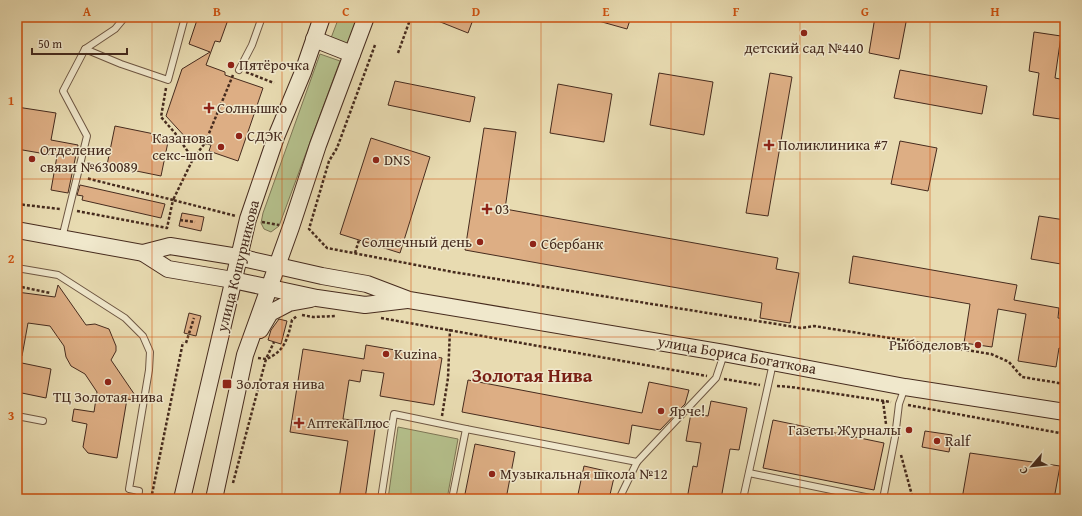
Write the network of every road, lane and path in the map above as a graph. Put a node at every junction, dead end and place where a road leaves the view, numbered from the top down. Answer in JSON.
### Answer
{"nodes":[{"id":1,"x":125,"y":17,"type":"edge"},
{"id":2,"x":185,"y":17,"type":"edge"},
{"id":3,"x":262,"y":17,"type":"edge"},
{"id":4,"x":322,"y":17,"type":"edge"},
{"id":5,"x":366,"y":17,"type":"edge"},
{"id":6,"x":411,"y":17,"type":"edge"},
{"id":7,"x":314,"y":39,"type":"junction"},
{"id":8,"x":375,"y":45,"type":"dead end"},
{"id":9,"x":85,"y":49,"type":"junction"},
{"id":10,"x":398,"y":53,"type":"dead end"},
{"id":11,"x":352,"y":54,"type":"junction"},
{"id":12,"x":242,"y":71,"type":"junction"},
{"id":13,"x":168,"y":80,"type":"junction"},
{"id":14,"x":274,"y":82,"type":"dead end"},
{"id":15,"x":192,"y":159,"type":"junction"},
{"id":16,"x":82,"y":177,"type":"dead end"},
{"id":17,"x":173,"y":200,"type":"junction"},
{"id":18,"x":17,"y":204,"type":"edge"},
{"id":19,"x":76,"y":204,"type":"dead end"},
{"id":20,"x":68,"y":209,"type":"junction"},
{"id":21,"x":180,"y":220,"type":"dead end"},
{"id":22,"x":195,"y":222,"type":"dead end"},
{"id":23,"x":17,"y":230,"type":"edge"},
{"id":24,"x":62,"y":238,"type":"junction"},
{"id":25,"x":359,"y":240,"type":"dead end"},
{"id":26,"x":143,"y":253,"type":"junction"},
{"id":27,"x":355,"y":253,"type":"junction"},
{"id":28,"x":238,"y":257,"type":"junction"},
{"id":29,"x":278,"y":265,"type":"junction"},
{"id":30,"x":17,"y":268,"type":"edge"},
{"id":31,"x":233,"y":280,"type":"junction"},
{"id":32,"x":17,"y":286,"type":"edge"},
{"id":33,"x":270,"y":287,"type":"junction"},
{"id":34,"x":50,"y":293,"type":"dead end"},
{"id":35,"x":317,"y":298,"type":"junction"},
{"id":36,"x":409,"y":300,"type":"junction"},
{"id":37,"x":341,"y":316,"type":"dead end"},
{"id":38,"x":377,"y":317,"type":"dead end"},
{"id":39,"x":194,"y":318,"type":"dead end"},
{"id":40,"x":450,"y":329,"type":"junction"},
{"id":41,"x":274,"y":342,"type":"dead end"},
{"id":42,"x":724,"y":353,"type":"junction"},
{"id":43,"x":258,"y":358,"type":"dead end"},
{"id":44,"x":266,"y":359,"type":"junction"},
{"id":45,"x":773,"y":363,"type":"junction"},
{"id":46,"x":243,"y":365,"type":"junction"},
{"id":47,"x":716,"y":378,"type":"junction"},
{"id":48,"x":1065,"y":384,"type":"edge"},
{"id":49,"x":767,"y":386,"type":"junction"},
{"id":50,"x":905,"y":387,"type":"junction"},
{"id":51,"x":899,"y":404,"type":"junction"},
{"id":52,"x":443,"y":408,"type":"dead end"},
{"id":53,"x":1065,"y":412,"type":"edge"},
{"id":54,"x":17,"y":416,"type":"edge"},
{"id":55,"x":43,"y":421,"type":"dead end"},
{"id":56,"x":466,"y":429,"type":"junction"},
{"id":57,"x":1065,"y":434,"type":"edge"},
{"id":58,"x":636,"y":462,"type":"junction"},
{"id":59,"x":904,"y":467,"type":"dead end"},
{"id":60,"x":749,"y":473,"type":"junction"},
{"id":61,"x":233,"y":484,"type":"dead end"},
{"id":62,"x":138,"y":499,"type":"edge"},
{"id":63,"x":151,"y":499,"type":"edge"},
{"id":64,"x":182,"y":499,"type":"edge"},
{"id":65,"x":214,"y":499,"type":"edge"},
{"id":66,"x":381,"y":499,"type":"edge"},
{"id":67,"x":452,"y":499,"type":"edge"},
{"id":68,"x":619,"y":499,"type":"edge"},
{"id":69,"x":743,"y":499,"type":"edge"},
{"id":70,"x":876,"y":499,"type":"edge"},
{"id":71,"x":883,"y":499,"type":"edge"},
{"id":72,"x":913,"y":499,"type":"edge"}],
"edges":[{"from":1,"to":9,"type":"lane"},
{"from":2,"to":13,"type":"lane"},
{"from":3,"to":12,"type":"lane"},
{"from":4,"to":7,"type":"main road","name":"улица Кошурникова"},
{"from":5,"to":11,"type":"main road","name":"улица Кошурникова"},
{"from":6,"to":10,"type":"path"},
{"from":7,"to":11,"type":"main road"},
{"from":7,"to":28,"type":"main road","name":"улица Кошурникова"},
{"from":8,"to":27,"type":"path"},
{"from":9,"to":13,"type":"lane"},
{"from":9,"to":20,"type":"lane"},
{"from":11,"to":29,"type":"main road","name":"улица Кошурникова"},
{"from":12,"to":14,"type":"path"},
{"from":12,"to":15,"type":"path"},
{"from":13,"to":15,"type":"path"},
{"from":15,"to":17,"type":"path"},
{"from":16,"to":17,"type":"path"},
{"from":17,"to":19,"type":"path"},
{"from":18,"to":20,"type":"path"},
{"from":20,"to":24,"type":"lane"},
{"from":21,"to":22,"type":"path"},
{"from":23,"to":24,"type":"main road","name":"улица Бориса Богаткова"},
{"from":24,"to":26,"type":"main road","name":"улица Бориса Богаткова"},
{"from":25,"to":27,"type":"path"},
{"from":26,"to":28,"type":"main road","name":"улица Бориса Богаткова"},
{"from":26,"to":31,"type":"main road","name":"улица Бориса Богаткова"},
{"from":27,"to":48,"type":"path"},
{"from":28,"to":29,"type":"main road","name":"улица Бориса Богаткова"},
{"from":28,"to":31,"type":"main road","name":"улица Кошурникова"},
{"from":29,"to":33,"type":"main road","name":"улица Кошурникова"},
{"from":29,"to":36,"type":"main road","name":"улица Бориса Богаткова"},
{"from":30,"to":62,"type":"lane"},
{"from":31,"to":33,"type":"main road","name":"улица Бориса Богаткова"},
{"from":31,"to":64,"type":"main road","name":"улица Кошурникова"},
{"from":32,"to":34,"type":"path"},
{"from":33,"to":35,"type":"main road","name":"улица Бориса Богаткова"},
{"from":33,"to":46,"type":"main road","name":"улица Кошурникова"},
{"from":35,"to":36,"type":"main road","name":"улица Бориса Богаткова"},
{"from":35,"to":46,"type":"main road"},
{"from":36,"to":42,"type":"main road","name":"улица Бориса Богаткова"},
{"from":37,"to":44,"type":"path"},
{"from":38,"to":40,"type":"path"},
{"from":39,"to":63,"type":"path"},
{"from":40,"to":47,"type":"path"},
{"from":40,"to":52,"type":"path"},
{"from":41,"to":44,"type":"path"},
{"from":42,"to":45,"type":"main road","name":"улица Бориса Богаткова"},
{"from":42,"to":47,"type":"lane"},
{"from":43,"to":44,"type":"path"},
{"from":44,"to":61,"type":"path"},
{"from":45,"to":49,"type":"lane"},
{"from":45,"to":50,"type":"main road","name":"улица Бориса Богаткова"},
{"from":46,"to":65,"type":"main road","name":"улица Кошурникова"},
{"from":47,"to":49,"type":"path"},
{"from":47,"to":58,"type":"lane"},
{"from":49,"to":51,"type":"path"},
{"from":49,"to":60,"type":"lane"},
{"from":50,"to":51,"type":"lane"},
{"from":50,"to":53,"type":"main road","name":"улица Бориса Богаткова"},
{"from":51,"to":57,"type":"path"},
{"from":51,"to":71,"type":"lane"},
{"from":54,"to":55,"type":"lane"},
{"from":56,"to":58,"type":"lane"},
{"from":56,"to":66,"type":"lane"},
{"from":56,"to":67,"type":"lane"},
{"from":58,"to":68,"type":"lane"},
{"from":59,"to":72,"type":"path"},
{"from":60,"to":69,"type":"lane"},
{"from":60,"to":70,"type":"lane"}]}
